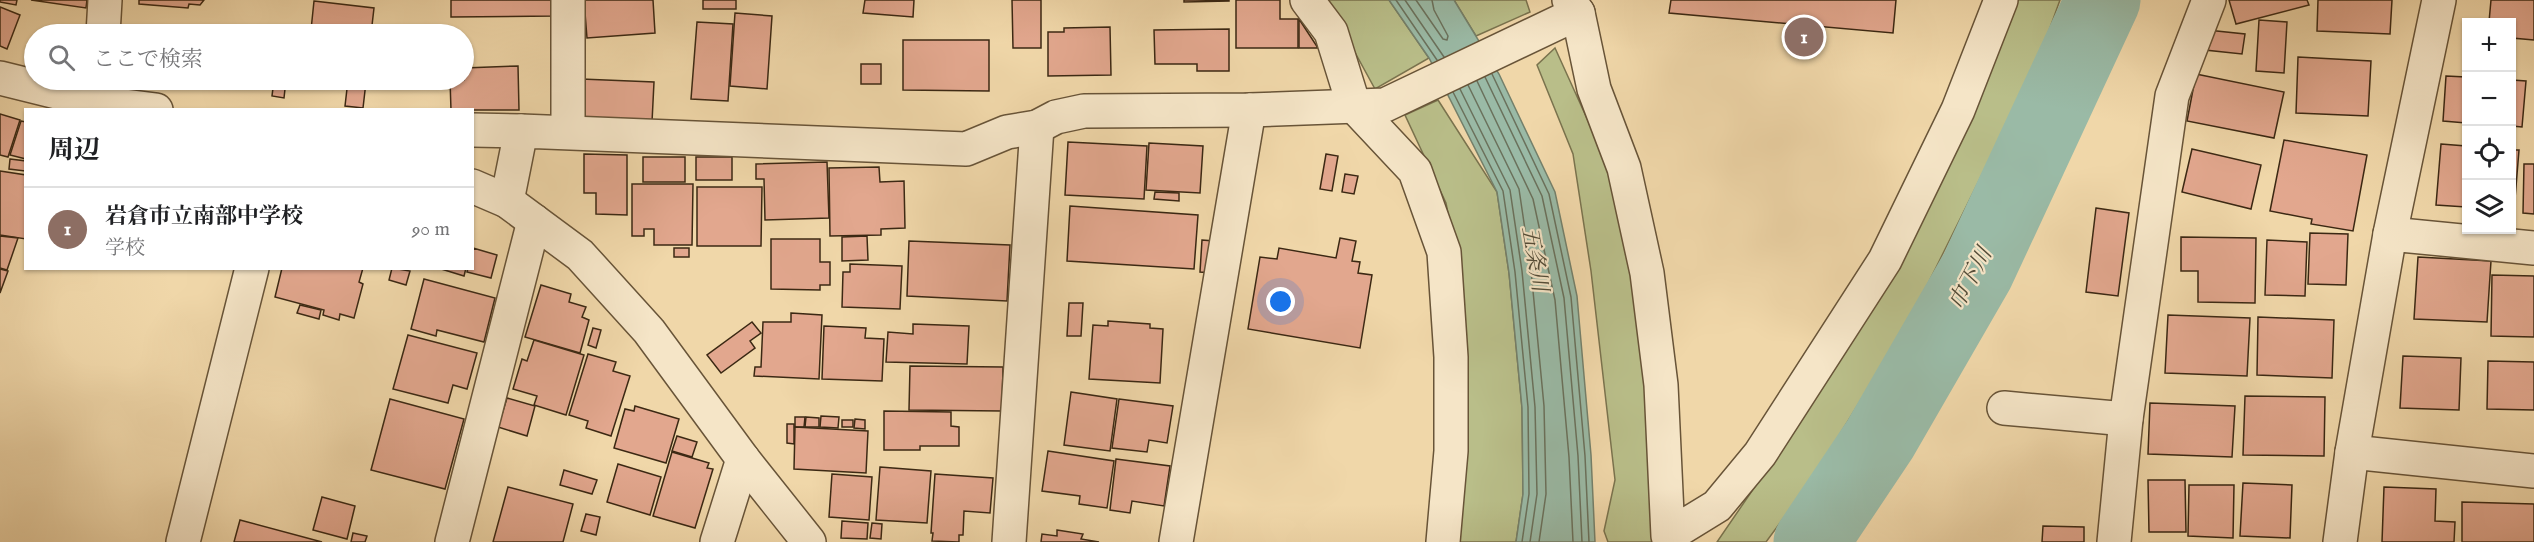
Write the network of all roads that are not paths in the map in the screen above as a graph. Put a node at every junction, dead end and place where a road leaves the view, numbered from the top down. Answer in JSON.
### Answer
{"nodes":[{"id":1,"x":105,"y":0,"type":"edge"},
{"id":2,"x":568,"y":0,"type":"edge"},
{"id":3,"x":1307,"y":0,"type":"edge"},
{"id":4,"x":2001,"y":0,"type":"edge"},
{"id":5,"x":2209,"y":0,"type":"edge"},
{"id":6,"x":2439,"y":0,"type":"edge"},
{"id":7,"x":1574,"y":6,"type":"edge"},
{"id":8,"x":104,"y":24,"type":"edge"},
{"id":9,"x":0,"y":78,"type":"edge"},
{"id":10,"x":24,"y":81,"type":"edge"},
{"id":11,"x":102,"y":91,"type":"edge"},
{"id":12,"x":1370,"y":106,"type":"junction"},
{"id":13,"x":150,"y":108,"type":"edge"},
{"id":14,"x":1250,"y":110,"type":"junction"},
{"id":15,"x":1037,"y":127,"type":"junction"},
{"id":16,"x":474,"y":130,"type":"edge"},
{"id":17,"x":521,"y":131,"type":"junction"},
{"id":18,"x":568,"y":132,"type":"junction"},
{"id":19,"x":474,"y":187,"type":"edge"},
{"id":20,"x":507,"y":201,"type":"junction"},
{"id":21,"x":534,"y":221,"type":"junction"},
{"id":22,"x":2390,"y":234,"type":"junction"},
{"id":23,"x":2534,"y":248,"type":"edge"},
{"id":24,"x":251,"y":270,"type":"edge"},
{"id":25,"x":2004,"y":408,"type":"dead end"},
{"id":26,"x":2126,"y":419,"type":"junction"},
{"id":27,"x":2352,"y":452,"type":"junction"},
{"id":28,"x":743,"y":459,"type":"junction"},
{"id":29,"x":2534,"y":471,"type":"edge"},
{"id":30,"x":183,"y":542,"type":"edge"},
{"id":31,"x":452,"y":542,"type":"edge"},
{"id":32,"x":717,"y":542,"type":"edge"},
{"id":33,"x":809,"y":542,"type":"edge"},
{"id":34,"x":1009,"y":542,"type":"edge"},
{"id":35,"x":1176,"y":542,"type":"edge"},
{"id":36,"x":1443,"y":542,"type":"edge"},
{"id":37,"x":2114,"y":542,"type":"edge"},
{"id":38,"x":2340,"y":542,"type":"edge"}],
"edges":[{"from":1,"to":8,"type":"street"},
{"from":2,"to":18,"type":"street"},
{"from":3,"to":12,"type":"street"},
{"from":4,"to":7,"type":"street"},
{"from":5,"to":26,"type":"street"},
{"from":6,"to":22,"type":"street"},
{"from":7,"to":12,"type":"street"},
{"from":9,"to":10,"type":"street"},
{"from":11,"to":13,"type":"street"},
{"from":12,"to":14,"type":"street"},
{"from":12,"to":36,"type":"street"},
{"from":14,"to":15,"type":"street"},
{"from":14,"to":35,"type":"street"},
{"from":15,"to":18,"type":"street"},
{"from":15,"to":34,"type":"street"},
{"from":16,"to":17,"type":"street"},
{"from":17,"to":18,"type":"street"},
{"from":17,"to":20,"type":"street"},
{"from":19,"to":20,"type":"street"},
{"from":20,"to":21,"type":"street"},
{"from":21,"to":28,"type":"street"},
{"from":21,"to":31,"type":"street"},
{"from":22,"to":23,"type":"street"},
{"from":22,"to":27,"type":"street"},
{"from":24,"to":30,"type":"street"},
{"from":25,"to":26,"type":"street"},
{"from":26,"to":37,"type":"street"},
{"from":27,"to":29,"type":"street"},
{"from":27,"to":38,"type":"street"},
{"from":28,"to":32,"type":"street"},
{"from":28,"to":33,"type":"street"}]}
